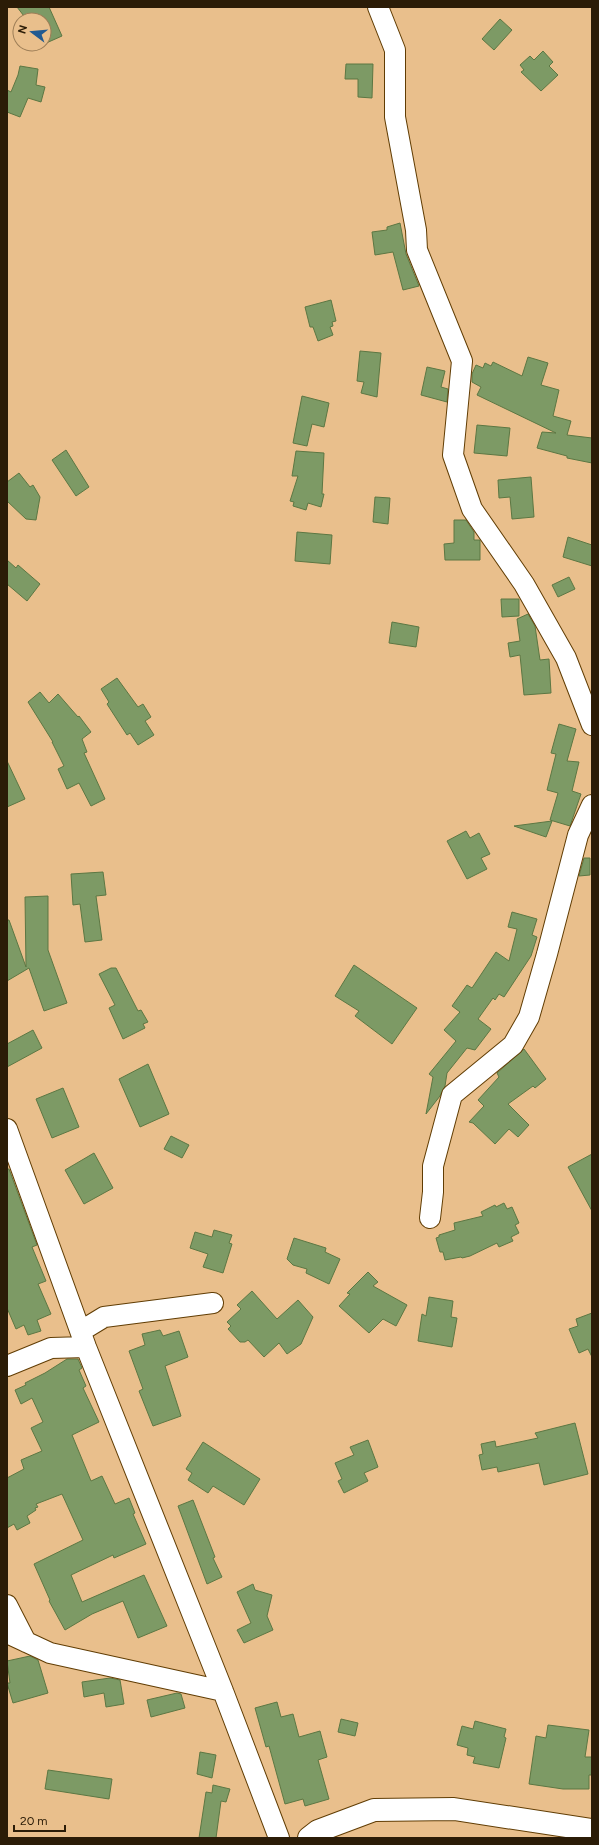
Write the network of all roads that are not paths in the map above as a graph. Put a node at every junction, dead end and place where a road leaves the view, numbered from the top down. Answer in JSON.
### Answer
{"nodes":[{"id":1,"x":378,"y":7,"type":"edge"},
{"id":2,"x":592,"y":725,"type":"edge"},
{"id":3,"x":592,"y":805,"type":"edge"},
{"id":4,"x":7,"y":1129,"type":"edge"},
{"id":5,"x":430,"y":1218,"type":"dead end"},
{"id":6,"x":213,"y":1303,"type":"dead end"},
{"id":7,"x":84,"y":1339,"type":"junction"},
{"id":8,"x":7,"y":1366,"type":"edge"},
{"id":9,"x":7,"y":1605,"type":"edge"},
{"id":10,"x":7,"y":1633,"type":"edge"},
{"id":11,"x":26,"y":1642,"type":"junction"},
{"id":12,"x":223,"y":1691,"type":"junction"},
{"id":13,"x":592,"y":1830,"type":"edge"},
{"id":14,"x":279,"y":1838,"type":"edge"},
{"id":15,"x":309,"y":1838,"type":"edge"}],
"edges":[{"from":1,"to":2,"type":"street"},
{"from":3,"to":5,"type":"street"},
{"from":4,"to":7,"type":"street"},
{"from":6,"to":7,"type":"street"},
{"from":7,"to":8,"type":"street"},
{"from":7,"to":12,"type":"street"},
{"from":9,"to":11,"type":"street"},
{"from":10,"to":11,"type":"street"},
{"from":11,"to":12,"type":"street"},
{"from":12,"to":14,"type":"street"},
{"from":13,"to":15,"type":"main road"}]}
